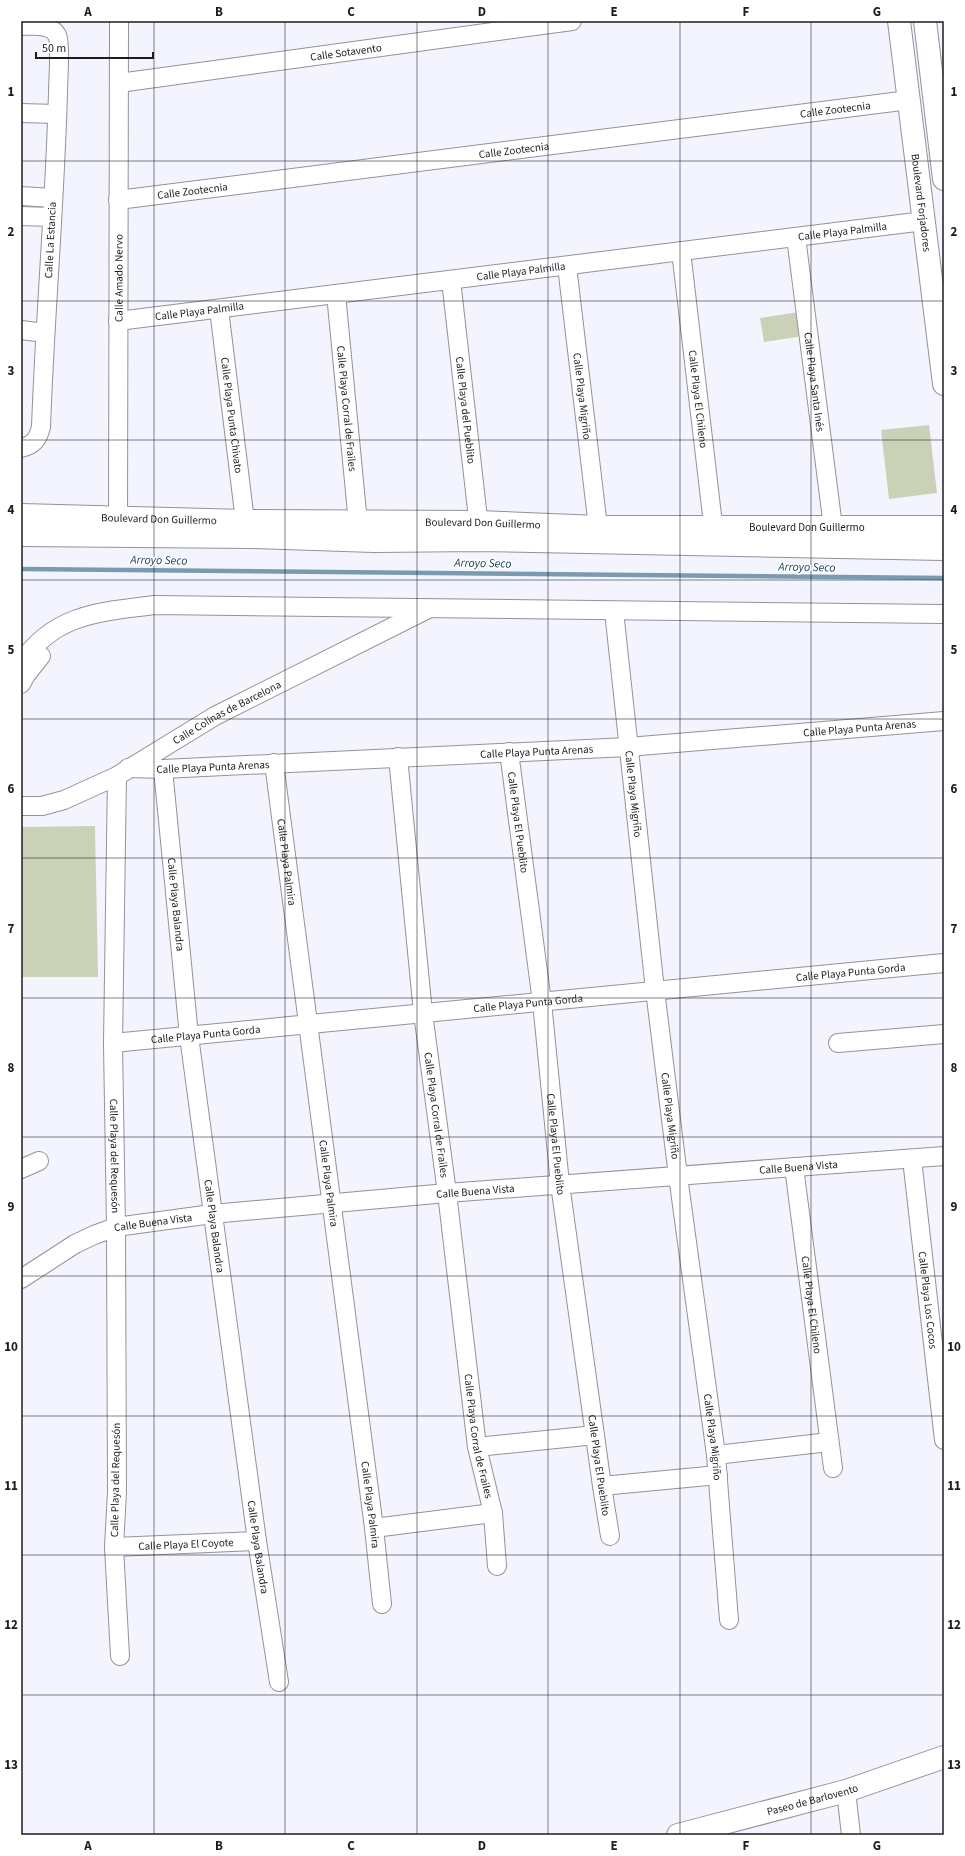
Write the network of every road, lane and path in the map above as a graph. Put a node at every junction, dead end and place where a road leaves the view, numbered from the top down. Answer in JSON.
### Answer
{"nodes":[{"id":1,"x":119,"y":21,"type":"edge"},
{"id":2,"x":572,"y":21,"type":"edge"},
{"id":3,"x":899,"y":21,"type":"edge"},
{"id":4,"x":924,"y":21,"type":"edge"},
{"id":5,"x":21,"y":26,"type":"edge"},
{"id":6,"x":118,"y":83,"type":"junction"},
{"id":7,"x":909,"y":100,"type":"junction"},
{"id":8,"x":21,"y":113,"type":"edge"},
{"id":9,"x":57,"y":114,"type":"junction"},
{"id":10,"x":944,"y":179,"type":"edge"},
{"id":11,"x":21,"y":196,"type":"edge"},
{"id":12,"x":52,"y":198,"type":"junction"},
{"id":13,"x":118,"y":200,"type":"junction"},
{"id":14,"x":21,"y":216,"type":"edge"},
{"id":15,"x":51,"y":217,"type":"junction"},
{"id":16,"x":924,"y":222,"type":"junction"},
{"id":17,"x":796,"y":237,"type":"junction"},
{"id":18,"x":681,"y":252,"type":"junction"},
{"id":19,"x":567,"y":266,"type":"junction"},
{"id":20,"x":451,"y":280,"type":"junction"},
{"id":21,"x":336,"y":294,"type":"junction"},
{"id":22,"x":219,"y":308,"type":"junction"},
{"id":23,"x":118,"y":321,"type":"junction"},
{"id":24,"x":21,"y":330,"type":"edge"},
{"id":25,"x":45,"y":333,"type":"junction"},
{"id":26,"x":944,"y":384,"type":"edge"},
{"id":27,"x":21,"y":448,"type":"edge"},
{"id":28,"x":21,"y":515,"type":"edge"},
{"id":29,"x":245,"y":521,"type":"junction"},
{"id":30,"x":358,"y":523,"type":"junction"},
{"id":31,"x":598,"y":526,"type":"junction"},
{"id":32,"x":118,"y":527,"type":"junction"},
{"id":33,"x":833,"y":527,"type":"junction"},
{"id":34,"x":944,"y":527,"type":"edge"},
{"id":35,"x":480,"y":531,"type":"junction"},
{"id":36,"x":21,"y":535,"type":"edge"},
{"id":37,"x":714,"y":537,"type":"junction"},
{"id":38,"x":944,"y":549,"type":"edge"},
{"id":39,"x":431,"y":607,"type":"junction"},
{"id":40,"x":614,"y":611,"type":"junction"},
{"id":41,"x":99,"y":612,"type":"junction"},
{"id":42,"x":944,"y":614,"type":"edge"},
{"id":43,"x":21,"y":663,"type":"edge"},
{"id":44,"x":21,"y":684,"type":"edge"},
{"id":45,"x":944,"y":721,"type":"edge"},
{"id":46,"x":628,"y":747,"type":"junction"},
{"id":47,"x":509,"y":752,"type":"junction"},
{"id":48,"x":398,"y":758,"type":"junction"},
{"id":49,"x":274,"y":763,"type":"junction"},
{"id":50,"x":163,"y":769,"type":"junction"},
{"id":51,"x":122,"y":772,"type":"junction"},
{"id":52,"x":21,"y":806,"type":"edge"},
{"id":53,"x":944,"y":963,"type":"edge"},
{"id":54,"x":655,"y":990,"type":"junction"},
{"id":55,"x":542,"y":1002,"type":"junction"},
{"id":56,"x":422,"y":1013,"type":"junction"},
{"id":57,"x":308,"y":1025,"type":"junction"},
{"id":58,"x":944,"y":1034,"type":"edge"},
{"id":59,"x":189,"y":1036,"type":"junction"},
{"id":60,"x":113,"y":1043,"type":"junction"},
{"id":61,"x":838,"y":1043,"type":"dead end"},
{"id":62,"x":944,"y":1156,"type":"edge"},
{"id":63,"x":912,"y":1159,"type":"junction"},
{"id":64,"x":39,"y":1162,"type":"dead end"},
{"id":65,"x":794,"y":1167,"type":"junction"},
{"id":66,"x":21,"y":1169,"type":"edge"},
{"id":67,"x":678,"y":1176,"type":"junction"},
{"id":68,"x":560,"y":1184,"type":"junction"},
{"id":69,"x":447,"y":1193,"type":"junction"},
{"id":70,"x":330,"y":1204,"type":"junction"},
{"id":71,"x":212,"y":1214,"type":"junction"},
{"id":72,"x":116,"y":1227,"type":"junction"},
{"id":73,"x":21,"y":1279,"type":"edge"},
{"id":74,"x":941,"y":1388,"type":"edge"},
{"id":75,"x":595,"y":1435,"type":"junction"},
{"id":76,"x":944,"y":1440,"type":"edge"},
{"id":77,"x":829,"y":1442,"type":"junction"},
{"id":78,"x":477,"y":1447,"type":"junction"},
{"id":79,"x":716,"y":1455,"type":"junction"},
{"id":80,"x":833,"y":1468,"type":"dead end"},
{"id":81,"x":718,"y":1474,"type":"junction"},
{"id":82,"x":602,"y":1486,"type":"junction"},
{"id":83,"x":493,"y":1513,"type":"junction"},
{"id":84,"x":374,"y":1528,"type":"junction"},
{"id":85,"x":610,"y":1536,"type":"dead end"},
{"id":86,"x":257,"y":1541,"type":"junction"},
{"id":87,"x":114,"y":1547,"type":"junction"},
{"id":88,"x":497,"y":1566,"type":"dead end"},
{"id":89,"x":382,"y":1604,"type":"dead end"},
{"id":90,"x":729,"y":1620,"type":"dead end"},
{"id":91,"x":120,"y":1656,"type":"dead end"},
{"id":92,"x":279,"y":1682,"type":"dead end"},
{"id":93,"x":944,"y":1758,"type":"edge"},
{"id":94,"x":846,"y":1791,"type":"junction"},
{"id":95,"x":731,"y":1828,"type":"edge"},
{"id":96,"x":678,"y":1835,"type":"edge"},
{"id":97,"x":851,"y":1835,"type":"edge"}],
"edges":[{"from":1,"to":6,"type":"street","name":"Calle Amado Nervo"},
{"from":2,"to":6,"type":"street","name":"Calle Sotavento"},
{"from":3,"to":7,"type":"main road","name":"Boulevard Forjadores"},
{"from":4,"to":10,"type":"main road"},
{"from":5,"to":9,"type":"street","name":"Calle La Estancia"},
{"from":6,"to":13,"type":"street","name":"Calle Amado Nervo"},
{"from":7,"to":13,"type":"street","name":"Calle Zootecnia"},
{"from":7,"to":16,"type":"main road","name":"Boulevard Forjadores"},
{"from":8,"to":9,"type":"street"},
{"from":9,"to":12,"type":"street","name":"Calle La Estancia"},
{"from":11,"to":12,"type":"street"},
{"from":12,"to":15,"type":"street","name":"Calle La Estancia"},
{"from":13,"to":23,"type":"street","name":"Calle Amado Nervo"},
{"from":14,"to":15,"type":"street"},
{"from":15,"to":25,"type":"street","name":"Calle La Estancia"},
{"from":16,"to":17,"type":"street","name":"Calle Playa Palmilla"},
{"from":16,"to":26,"type":"main road","name":"Boulevard Forjadores"},
{"from":17,"to":18,"type":"street","name":"Calle Playa Palmilla"},
{"from":17,"to":33,"type":"street","name":"Calle Playa Santa Inés"},
{"from":18,"to":19,"type":"street","name":"Calle Playa Palmilla"},
{"from":18,"to":37,"type":"street","name":"Calle Playa El Chileno"},
{"from":19,"to":20,"type":"street","name":"Calle Playa Palmilla"},
{"from":19,"to":31,"type":"street","name":"Calle Playa Migriño"},
{"from":20,"to":21,"type":"street","name":"Calle Playa Palmilla"},
{"from":20,"to":35,"type":"street","name":"Calle Playa del Pueblito"},
{"from":21,"to":22,"type":"street","name":"Calle Playa Palmilla"},
{"from":21,"to":30,"type":"street","name":"Calle Playa Corral de Frailes"},
{"from":22,"to":23,"type":"street","name":"Calle Playa Palmilla"},
{"from":22,"to":29,"type":"street","name":"Calle Playa Punta Chivato"},
{"from":23,"to":32,"type":"street","name":"Calle Amado Nervo"},
{"from":24,"to":25,"type":"street"},
{"from":25,"to":27,"type":"street","name":"Calle La Estancia"},
{"from":28,"to":32,"type":"main road","name":"Boulevard Don Guillermo"},
{"from":29,"to":30,"type":"main road","name":"Boulevard Don Guillermo"},
{"from":29,"to":32,"type":"main road","name":"Boulevard Don Guillermo"},
{"from":30,"to":35,"type":"main road","name":"Boulevard Don Guillermo"},
{"from":31,"to":35,"type":"main road","name":"Boulevard Don Guillermo"},
{"from":31,"to":37,"type":"main road","name":"Boulevard Don Guillermo"},
{"from":32,"to":35,"type":"main road","name":"Boulevard Don Guillermo"},
{"from":32,"to":36,"type":"main road","name":"Boulevard Don Guillermo"},
{"from":33,"to":34,"type":"main road","name":"Boulevard Don Guillermo"},
{"from":33,"to":37,"type":"main road","name":"Boulevard Don Guillermo"},
{"from":35,"to":37,"type":"main road","name":"Boulevard Don Guillermo"},
{"from":37,"to":38,"type":"main road","name":"Boulevard Don Guillermo"},
{"from":39,"to":40,"type":"street"},
{"from":39,"to":41,"type":"street"},
{"from":39,"to":51,"type":"street","name":"Calle Colinas de Barcelona"},
{"from":40,"to":42,"type":"street"},
{"from":40,"to":46,"type":"street","name":"Calle Playa Migriño"},
{"from":41,"to":43,"type":"street"},
{"from":41,"to":44,"type":"street"},
{"from":45,"to":46,"type":"street","name":"Calle Playa Punta Arenas"},
{"from":46,"to":47,"type":"street","name":"Calle Playa Punta Arenas"},
{"from":46,"to":54,"type":"street","name":"Calle Playa Migriño"},
{"from":47,"to":48,"type":"street","name":"Calle Playa Punta Arenas"},
{"from":47,"to":55,"type":"street","name":"Calle Playa El Pueblito"},
{"from":48,"to":49,"type":"street","name":"Calle Playa Punta Arenas"},
{"from":48,"to":56,"type":"street","name":"Calle Playa Corral de Frailes"},
{"from":49,"to":50,"type":"street","name":"Calle Playa Punta Arenas"},
{"from":49,"to":57,"type":"street","name":"Calle Playa Palmira"},
{"from":50,"to":51,"type":"street","name":"Calle Playa Punta Arenas"},
{"from":50,"to":59,"type":"street","name":"Calle Playa Balandra"},
{"from":51,"to":52,"type":"street","name":"Calle Colinas de Barcelona"},
{"from":51,"to":60,"type":"street","name":"Calle Playa del Requesón"},
{"from":53,"to":54,"type":"street","name":"Calle Playa Punta Gorda"},
{"from":54,"to":55,"type":"street","name":"Calle Playa Punta Gorda"},
{"from":54,"to":67,"type":"street","name":"Calle Playa Migriño"},
{"from":55,"to":56,"type":"street","name":"Calle Playa Punta Gorda"},
{"from":55,"to":68,"type":"street","name":"Calle Playa El Pueblito"},
{"from":56,"to":57,"type":"street","name":"Calle Playa Punta Gorda"},
{"from":56,"to":69,"type":"street","name":"Calle Playa Corral de Frailes"},
{"from":57,"to":59,"type":"street","name":"Calle Playa Punta Gorda"},
{"from":57,"to":70,"type":"street","name":"Calle Playa Palmira"},
{"from":58,"to":61,"type":"street"},
{"from":59,"to":60,"type":"street","name":"Calle Playa Punta Gorda"},
{"from":59,"to":71,"type":"street","name":"Calle Playa Balandra"},
{"from":60,"to":72,"type":"street","name":"Calle Playa del Requesón"},
{"from":62,"to":63,"type":"street","name":"Calle Buena Vista"},
{"from":63,"to":65,"type":"street","name":"Calle Buena Vista"},
{"from":63,"to":74,"type":"street","name":"Calle Playa Los Cocos"},
{"from":64,"to":66,"type":"street"},
{"from":65,"to":67,"type":"street","name":"Calle Buena Vista"},
{"from":65,"to":77,"type":"street","name":"Calle Playa El Chileno"},
{"from":67,"to":68,"type":"street","name":"Calle Buena Vista"},
{"from":67,"to":79,"type":"street","name":"Calle Playa Migriño"},
{"from":68,"to":69,"type":"street","name":"Calle Buena Vista"},
{"from":68,"to":75,"type":"street","name":"Calle Playa El Pueblito"},
{"from":69,"to":70,"type":"street","name":"Calle Buena Vista"},
{"from":69,"to":78,"type":"street","name":"Calle Playa Corral de Frailes"},
{"from":70,"to":71,"type":"street","name":"Calle Buena Vista"},
{"from":70,"to":84,"type":"street","name":"Calle Playa Palmira"},
{"from":71,"to":72,"type":"street","name":"Calle Buena Vista"},
{"from":71,"to":86,"type":"street","name":"Calle Playa Balandra"},
{"from":72,"to":73,"type":"street","name":"Calle Buena Vista"},
{"from":72,"to":87,"type":"street","name":"Calle Playa del Requesón"},
{"from":74,"to":76,"type":"street","name":"Calle Playa Los Cocos"},
{"from":75,"to":78,"type":"street"},
{"from":75,"to":82,"type":"street","name":"Calle Playa El Pueblito"},
{"from":77,"to":79,"type":"street"},
{"from":77,"to":80,"type":"street","name":"Calle Playa El Chileno"},
{"from":78,"to":83,"type":"street","name":"Calle Playa Corral de Frailes"},
{"from":79,"to":81,"type":"street","name":"Calle Playa Migriño"},
{"from":81,"to":82,"type":"street"},
{"from":81,"to":90,"type":"street","name":"Calle Playa Migriño"},
{"from":82,"to":85,"type":"street","name":"Calle Playa El Pueblito"},
{"from":83,"to":84,"type":"street"},
{"from":83,"to":88,"type":"street","name":"Calle Playa Corral de Frailes"},
{"from":84,"to":89,"type":"street","name":"Calle Playa Palmira"},
{"from":86,"to":87,"type":"street","name":"Calle Playa El Coyote"},
{"from":86,"to":92,"type":"street","name":"Calle Playa Balandra"},
{"from":87,"to":91,"type":"street","name":"Calle Playa del Requesón"},
{"from":93,"to":94,"type":"main road","name":"Paseo de Barlovento"},
{"from":94,"to":95,"type":"main road","name":"Paseo de Barlovento"},
{"from":94,"to":97,"type":"street"},
{"from":95,"to":96,"type":"main road","name":"Paseo de Barlovento"}]}
